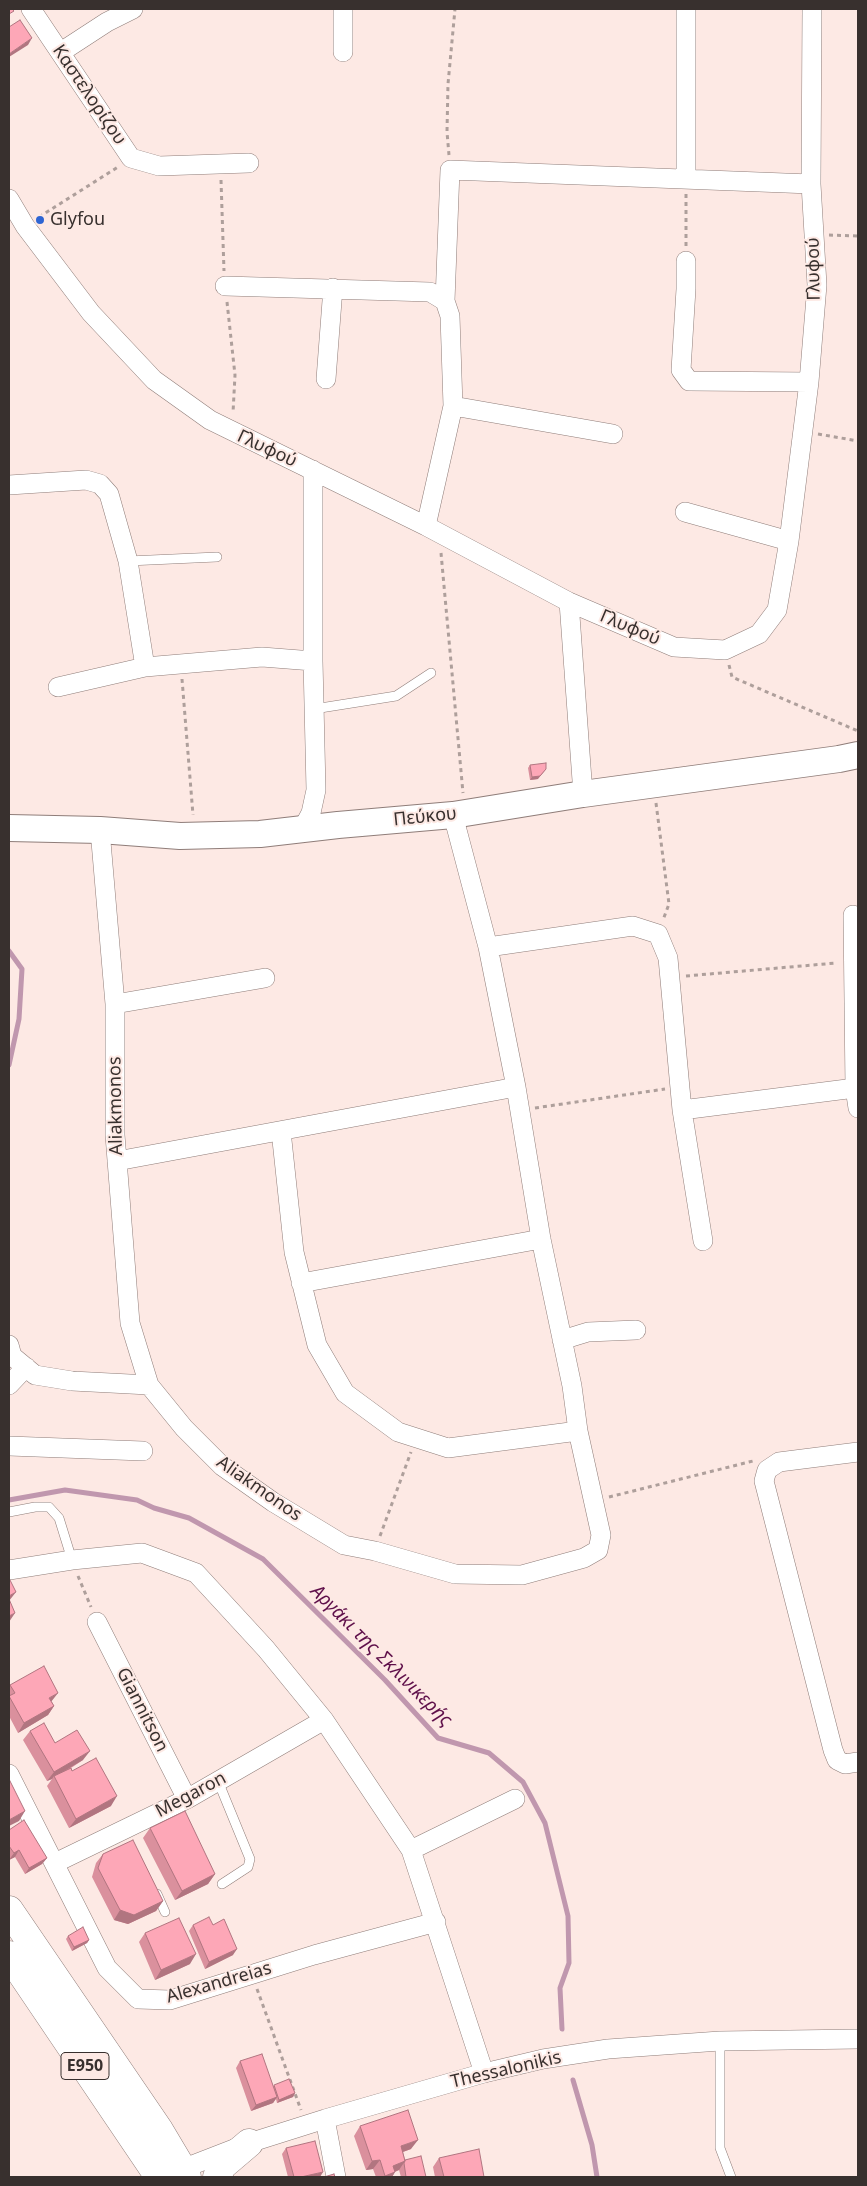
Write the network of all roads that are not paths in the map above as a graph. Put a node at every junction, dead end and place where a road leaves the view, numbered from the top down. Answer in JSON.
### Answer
{"nodes":[{"id":1,"x":31,"y":9,"type":"edge"},
{"id":2,"x":133,"y":9,"type":"edge"},
{"id":3,"x":343,"y":9,"type":"edge"},
{"id":4,"x":686,"y":9,"type":"edge"},
{"id":5,"x":812,"y":9,"type":"edge"},
{"id":6,"x":61,"y":52,"type":"junction"},
{"id":7,"x":343,"y":52,"type":"dead end"},
{"id":8,"x":249,"y":163,"type":"dead end"},
{"id":9,"x":686,"y":178,"type":"junction"},
{"id":10,"x":810,"y":184,"type":"junction"},
{"id":11,"x":9,"y":199,"type":"edge"},
{"id":12,"x":686,"y":261,"type":"road end"},
{"id":13,"x":225,"y":286,"type":"road end"},
{"id":14,"x":333,"y":288,"type":"junction"},
{"id":15,"x":445,"y":301,"type":"junction"},
{"id":16,"x":326,"y":380,"type":"dead end"},
{"id":17,"x":809,"y":382,"type":"junction"},
{"id":18,"x":453,"y":406,"type":"junction"},
{"id":19,"x":613,"y":434,"type":"dead end"},
{"id":20,"x":313,"y":470,"type":"junction"},
{"id":21,"x":9,"y":485,"type":"edge"},
{"id":22,"x":685,"y":512,"type":"dead end"},
{"id":23,"x":432,"y":529,"type":"junction"},
{"id":24,"x":789,"y":541,"type":"junction"},
{"id":25,"x":217,"y":556,"type":"dead end"},
{"id":26,"x":128,"y":561,"type":"junction"},
{"id":27,"x":569,"y":602,"type":"junction"},
{"id":28,"x":313,"y":661,"type":"junction"},
{"id":29,"x":144,"y":667,"type":"junction"},
{"id":30,"x":431,"y":673,"type":"dead end"},
{"id":31,"x":58,"y":687,"type":"dead end"},
{"id":32,"x":314,"y":709,"type":"junction"},
{"id":33,"x":852,"y":760,"type":"edge"},
{"id":34,"x":316,"y":790,"type":"junction"},
{"id":35,"x":583,"y":794,"type":"junction"},
{"id":36,"x":459,"y":814,"type":"junction"},
{"id":37,"x":338,"y":825,"type":"junction"},
{"id":38,"x":9,"y":828,"type":"edge"},
{"id":39,"x":100,"y":830,"type":"junction"},
{"id":40,"x":302,"y":830,"type":"junction"},
{"id":41,"x":853,"y":915,"type":"dead end"},
{"id":42,"x":488,"y":947,"type":"junction"},
{"id":43,"x":265,"y":978,"type":"dead end"},
{"id":44,"x":115,"y":1004,"type":"junction"},
{"id":45,"x":516,"y":1087,"type":"junction"},
{"id":46,"x":855,"y":1088,"type":"junction"},
{"id":47,"x":858,"y":1108,"type":"edge"},
{"id":48,"x":682,"y":1110,"type":"junction"},
{"id":49,"x":282,"y":1131,"type":"junction"},
{"id":50,"x":117,"y":1161,"type":"junction"},
{"id":51,"x":541,"y":1238,"type":"junction"},
{"id":52,"x":703,"y":1241,"type":"dead end"},
{"id":53,"x":301,"y":1282,"type":"junction"},
{"id":54,"x":636,"y":1330,"type":"dead end"},
{"id":55,"x":562,"y":1340,"type":"junction"},
{"id":56,"x":9,"y":1345,"type":"edge"},
{"id":57,"x":26,"y":1367,"type":"junction"},
{"id":58,"x":9,"y":1385,"type":"edge"},
{"id":59,"x":149,"y":1385,"type":"junction"},
{"id":60,"x":578,"y":1431,"type":"junction"},
{"id":61,"x":9,"y":1446,"type":"edge"},
{"id":62,"x":143,"y":1450,"type":"dead end"},
{"id":63,"x":858,"y":1452,"type":"edge"},
{"id":64,"x":9,"y":1512,"type":"edge"},
{"id":65,"x":72,"y":1560,"type":"junction"},
{"id":66,"x":9,"y":1570,"type":"edge"},
{"id":67,"x":97,"y":1622,"type":"road end"},
{"id":68,"x":324,"y":1720,"type":"junction"},
{"id":69,"x":858,"y":1762,"type":"edge"},
{"id":70,"x":9,"y":1774,"type":"edge"},
{"id":71,"x":218,"y":1781,"type":"junction"},
{"id":72,"x":187,"y":1799,"type":"junction"},
{"id":73,"x":515,"y":1799,"type":"dead end"},
{"id":74,"x":412,"y":1850,"type":"junction"},
{"id":75,"x":55,"y":1863,"type":"junction"},
{"id":76,"x":222,"y":1884,"type":"dead end"},
{"id":77,"x":153,"y":1885,"type":"edge"},
{"id":78,"x":9,"y":1910,"type":"edge"},
{"id":79,"x":165,"y":1912,"type":"edge"},
{"id":80,"x":436,"y":1922,"type":"junction"},
{"id":81,"x":9,"y":1955,"type":"edge"},
{"id":82,"x":858,"y":2039,"type":"edge"},
{"id":83,"x":720,"y":2041,"type":"junction"},
{"id":84,"x":484,"y":2073,"type":"junction"},
{"id":85,"x":326,"y":2118,"type":"junction"},
{"id":86,"x":249,"y":2143,"type":"junction"},
{"id":87,"x":174,"y":2175,"type":"edge"},
{"id":88,"x":218,"y":2177,"type":"edge"},
{"id":89,"x":336,"y":2177,"type":"edge"},
{"id":90,"x":731,"y":2177,"type":"edge"}],
"edges":[{"from":1,"to":6,"type":"street","name":"Καστελορίζου"},
{"from":2,"to":6,"type":"street"},
{"from":3,"to":7,"type":"street"},
{"from":4,"to":9,"type":"street"},
{"from":5,"to":10,"type":"street","name":"Γλυφού"},
{"from":6,"to":8,"type":"street","name":"Καστελορίζου"},
{"from":9,"to":10,"type":"street"},
{"from":9,"to":15,"type":"street"},
{"from":10,"to":17,"type":"street","name":"Γλυφού"},
{"from":11,"to":20,"type":"street","name":"Γλυφού"},
{"from":12,"to":17,"type":"street"},
{"from":13,"to":14,"type":"street"},
{"from":14,"to":15,"type":"street"},
{"from":14,"to":16,"type":"street"},
{"from":15,"to":18,"type":"street"},
{"from":17,"to":24,"type":"street","name":"Γλυφού"},
{"from":18,"to":19,"type":"street"},
{"from":18,"to":23,"type":"street"},
{"from":20,"to":23,"type":"street","name":"Γλυφού"},
{"from":20,"to":28,"type":"street"},
{"from":21,"to":26,"type":"street"},
{"from":22,"to":24,"type":"street"},
{"from":23,"to":27,"type":"street","name":"Γλυφού"},
{"from":24,"to":27,"type":"street","name":"Γλυφού"},
{"from":25,"to":26,"type":"lane"},
{"from":26,"to":29,"type":"street"},
{"from":27,"to":35,"type":"street"},
{"from":28,"to":29,"type":"street"},
{"from":28,"to":32,"type":"street"},
{"from":29,"to":31,"type":"street"},
{"from":30,"to":32,"type":"lane"},
{"from":32,"to":34,"type":"street"},
{"from":33,"to":35,"type":"main road","name":"Πεύκου"},
{"from":34,"to":37,"type":"street"},
{"from":34,"to":40,"type":"street"},
{"from":35,"to":36,"type":"main road","name":"Πεύκου"},
{"from":36,"to":37,"type":"main road","name":"Πεύκου"},
{"from":36,"to":42,"type":"street","name":"Aliakmonos"},
{"from":37,"to":40,"type":"main road","name":"Πεύκου"},
{"from":38,"to":39,"type":"main road","name":"Πεύκου"},
{"from":39,"to":40,"type":"main road","name":"Πεύκου"},
{"from":39,"to":44,"type":"street","name":"Aliakmonos"},
{"from":41,"to":46,"type":"street"},
{"from":42,"to":45,"type":"street","name":"Aliakmonos"},
{"from":42,"to":48,"type":"street"},
{"from":43,"to":44,"type":"street"},
{"from":44,"to":50,"type":"street","name":"Aliakmonos"},
{"from":45,"to":49,"type":"street"},
{"from":45,"to":51,"type":"street","name":"Aliakmonos"},
{"from":46,"to":47,"type":"street"},
{"from":46,"to":48,"type":"street"},
{"from":48,"to":52,"type":"street"},
{"from":49,"to":50,"type":"street"},
{"from":49,"to":53,"type":"street"},
{"from":50,"to":59,"type":"street","name":"Aliakmonos"},
{"from":51,"to":53,"type":"street"},
{"from":51,"to":55,"type":"street","name":"Aliakmonos"},
{"from":53,"to":60,"type":"street"},
{"from":54,"to":55,"type":"street"},
{"from":55,"to":60,"type":"street","name":"Aliakmonos"},
{"from":56,"to":57,"type":"street"},
{"from":57,"to":58,"type":"street"},
{"from":57,"to":59,"type":"street"},
{"from":59,"to":60,"type":"street","name":"Aliakmonos"},
{"from":61,"to":62,"type":"street"},
{"from":63,"to":69,"type":"street"},
{"from":64,"to":65,"type":"lane"},
{"from":65,"to":66,"type":"street"},
{"from":65,"to":68,"type":"street"},
{"from":67,"to":72,"type":"street","name":"Giannitson"},
{"from":68,"to":71,"type":"street","name":"Megaron"},
{"from":68,"to":74,"type":"street"},
{"from":70,"to":75,"type":"street","name":"Alexandreias"},
{"from":71,"to":72,"type":"street","name":"Megaron"},
{"from":71,"to":76,"type":"lane"},
{"from":72,"to":75,"type":"street","name":"Megaron"},
{"from":73,"to":74,"type":"street"},
{"from":74,"to":80,"type":"street"},
{"from":75,"to":80,"type":"street","name":"Alexandreias"},
{"from":77,"to":79,"type":"lane"},
{"from":78,"to":87,"type":"main road","number":"E950"},
{"from":80,"to":84,"type":"street"},
{"from":81,"to":87,"type":"main road","number":"E950"},
{"from":82,"to":83,"type":"street","name":"Thessalonikis"},
{"from":83,"to":84,"type":"street","name":"Thessalonikis"},
{"from":83,"to":90,"type":"lane"},
{"from":84,"to":85,"type":"street","name":"Thessalonikis"},
{"from":85,"to":86,"type":"street","name":"Thessalonikis"},
{"from":85,"to":89,"type":"street"},
{"from":86,"to":87,"type":"street","name":"Thessalonikis"},
{"from":86,"to":88,"type":"main road"}]}
